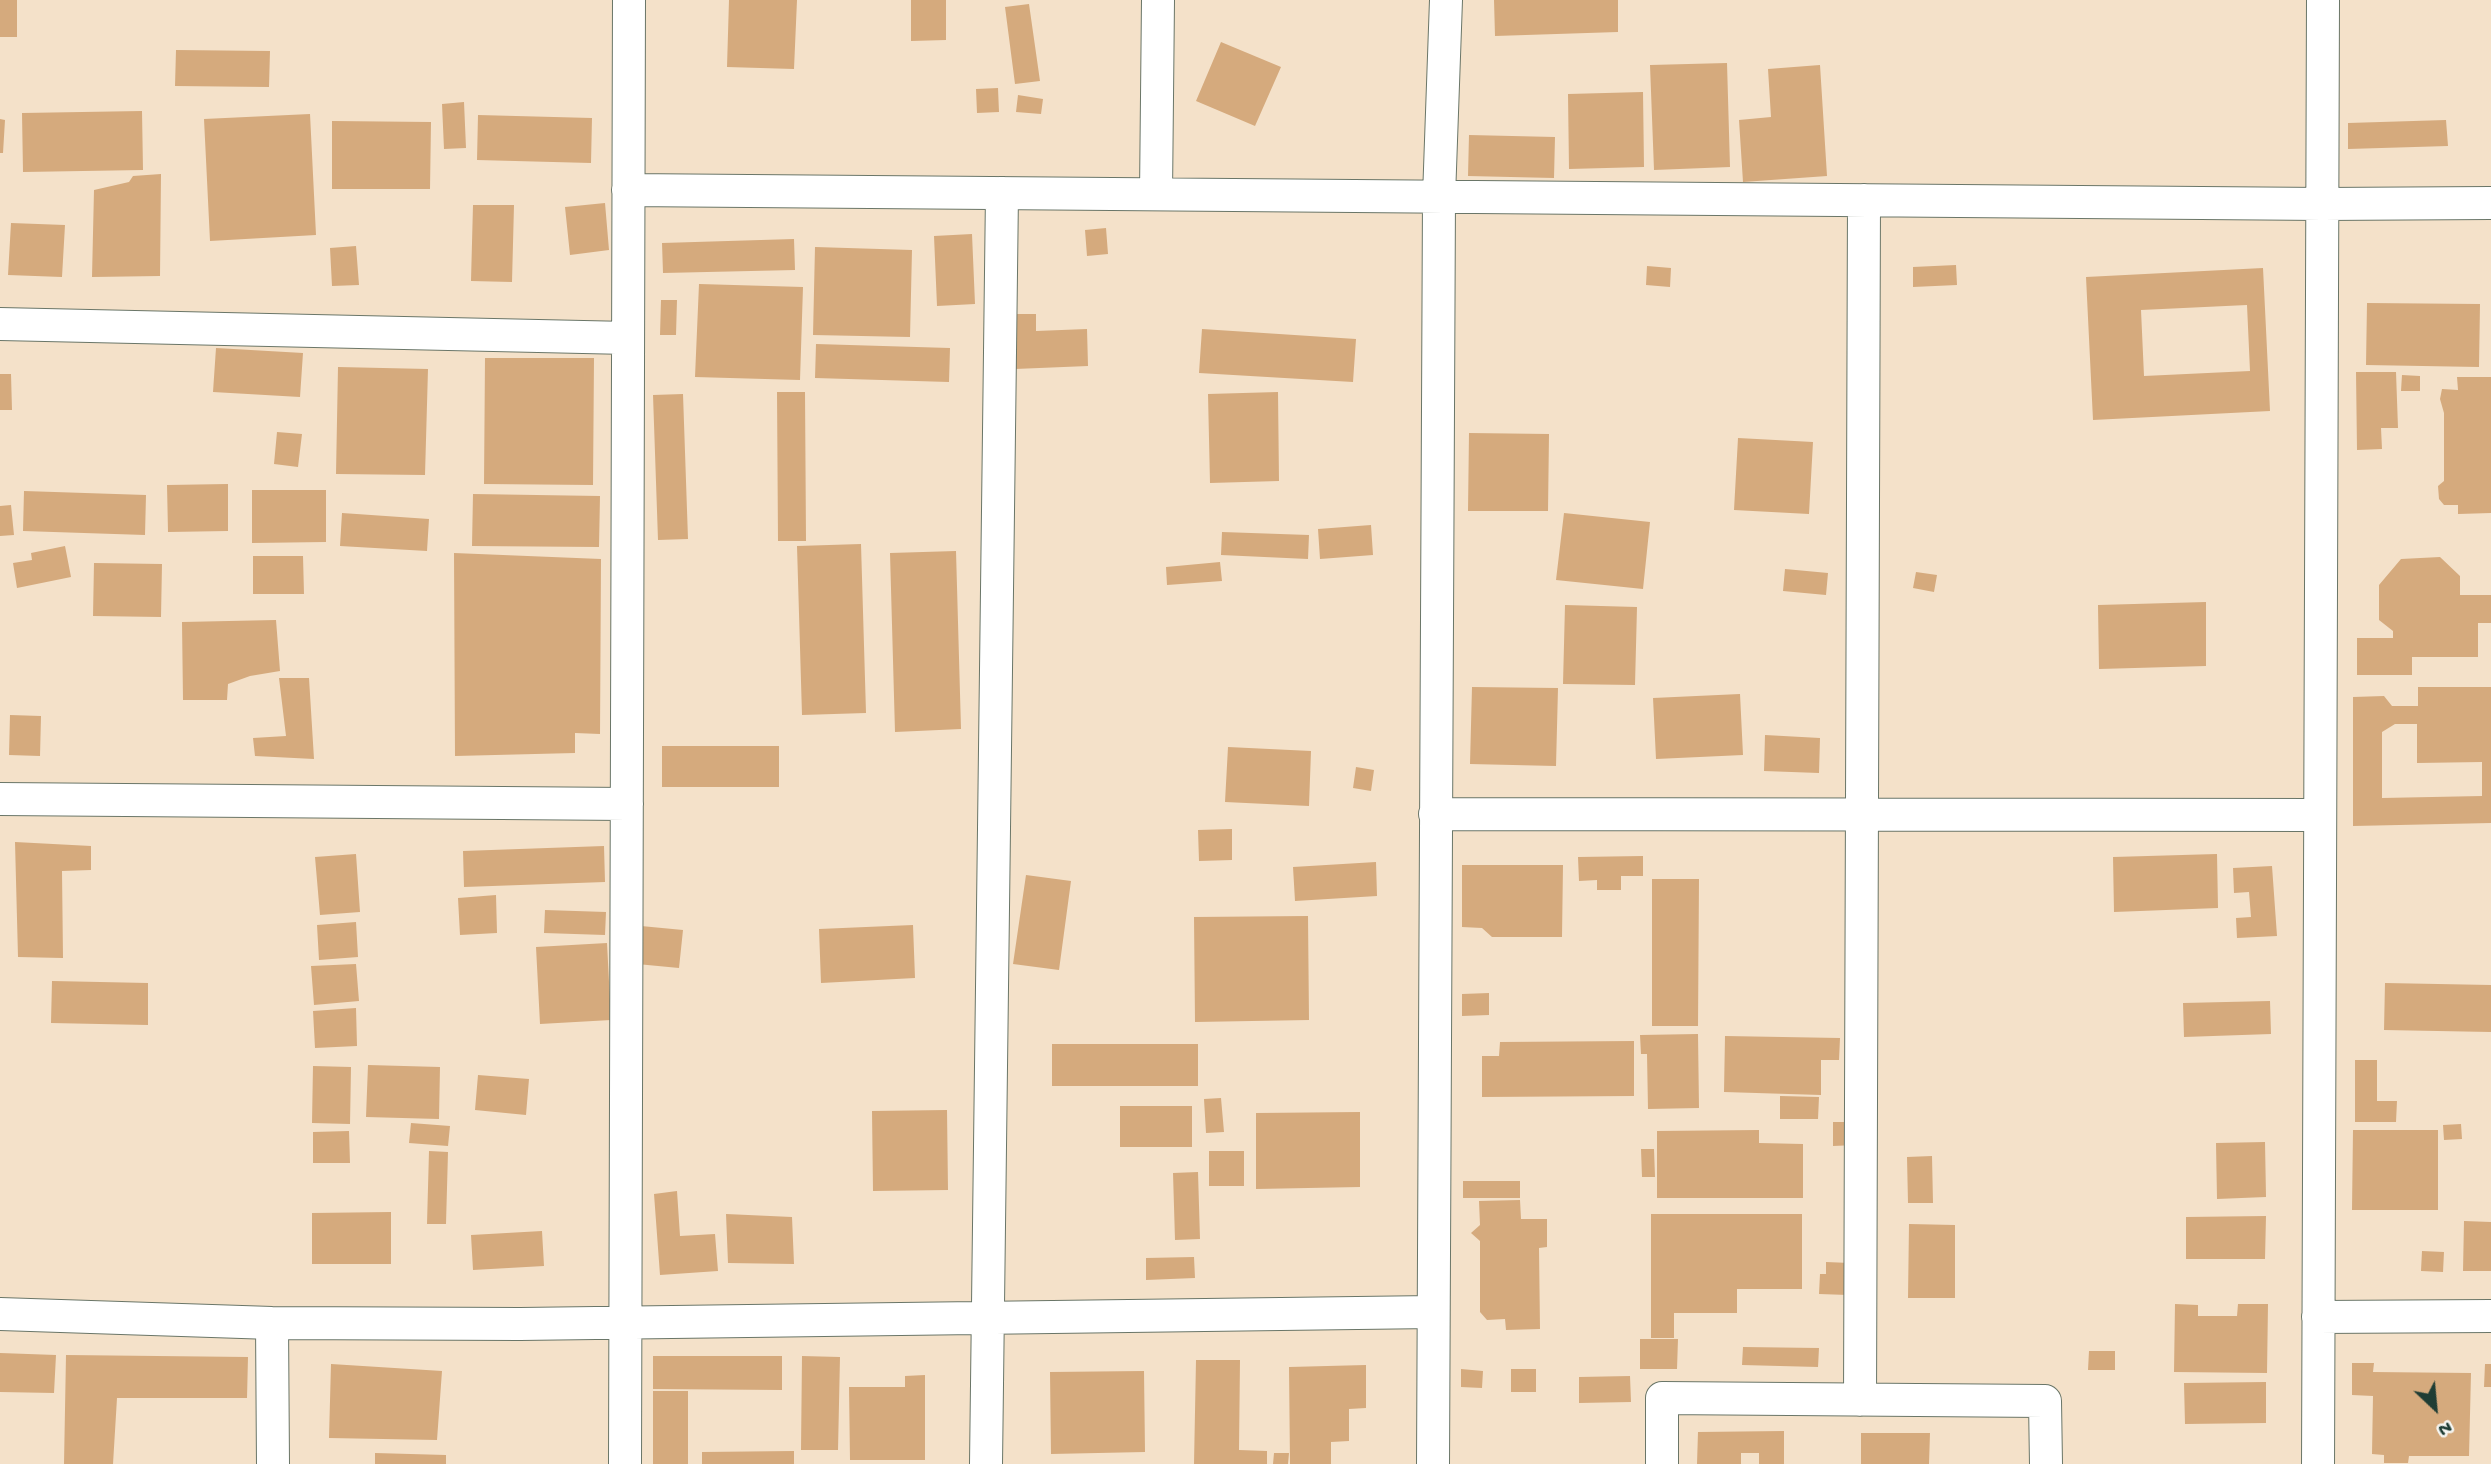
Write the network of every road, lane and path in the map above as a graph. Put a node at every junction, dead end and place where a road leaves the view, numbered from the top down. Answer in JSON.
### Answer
{"nodes":[{"id":1,"x":628,"y":0,"type":"edge"},
{"id":2,"x":1158,"y":0,"type":"edge"},
{"id":3,"x":1446,"y":0,"type":"edge"},
{"id":4,"x":2323,"y":0,"type":"edge"},
{"id":5,"x":628,"y":190,"type":"junction"},
{"id":6,"x":1002,"y":193,"type":"junction"},
{"id":7,"x":1156,"y":194,"type":"junction"},
{"id":8,"x":1439,"y":197,"type":"junction"},
{"id":9,"x":1864,"y":200,"type":"junction"},
{"id":10,"x":2491,"y":203,"type":"edge"},
{"id":11,"x":2322,"y":204,"type":"junction"},
{"id":12,"x":0,"y":324,"type":"edge"},
{"id":13,"x":628,"y":338,"type":"junction"},
{"id":14,"x":0,"y":799,"type":"edge"},
{"id":15,"x":626,"y":804,"type":"junction"},
{"id":16,"x":1435,"y":814,"type":"junction"},
{"id":17,"x":1860,"y":815,"type":"junction"},
{"id":18,"x":2320,"y":815,"type":"junction"},
{"id":19,"x":1433,"y":1312,"type":"junction"},
{"id":20,"x":0,"y":1314,"type":"edge"},
{"id":21,"x":2318,"y":1317,"type":"junction"},
{"id":22,"x":2491,"y":1317,"type":"edge"},
{"id":23,"x":989,"y":1319,"type":"junction"},
{"id":24,"x":625,"y":1323,"type":"junction"},
{"id":25,"x":272,"y":1324,"type":"junction"},
{"id":26,"x":1860,"y":1400,"type":"junction"},
{"id":27,"x":273,"y":1464,"type":"edge"},
{"id":28,"x":625,"y":1464,"type":"edge"},
{"id":29,"x":986,"y":1464,"type":"edge"},
{"id":30,"x":1433,"y":1464,"type":"edge"},
{"id":31,"x":1662,"y":1464,"type":"edge"},
{"id":32,"x":2046,"y":1464,"type":"edge"},
{"id":33,"x":2318,"y":1464,"type":"edge"}],
"edges":[{"from":1,"to":5,"type":"street"},
{"from":2,"to":7,"type":"street"},
{"from":3,"to":8,"type":"street"},
{"from":4,"to":11,"type":"street"},
{"from":5,"to":6,"type":"street"},
{"from":5,"to":13,"type":"street"},
{"from":6,"to":7,"type":"street"},
{"from":6,"to":23,"type":"street"},
{"from":7,"to":8,"type":"street"},
{"from":8,"to":9,"type":"street"},
{"from":8,"to":16,"type":"street"},
{"from":9,"to":11,"type":"street"},
{"from":9,"to":17,"type":"street"},
{"from":10,"to":11,"type":"street"},
{"from":11,"to":18,"type":"street"},
{"from":12,"to":13,"type":"street"},
{"from":13,"to":15,"type":"street"},
{"from":14,"to":15,"type":"street"},
{"from":15,"to":24,"type":"street"},
{"from":16,"to":17,"type":"street"},
{"from":16,"to":19,"type":"street"},
{"from":17,"to":18,"type":"street"},
{"from":17,"to":26,"type":"street"},
{"from":18,"to":21,"type":"street"},
{"from":19,"to":23,"type":"street"},
{"from":19,"to":30,"type":"street"},
{"from":20,"to":25,"type":"street"},
{"from":21,"to":22,"type":"street"},
{"from":21,"to":33,"type":"street"},
{"from":23,"to":24,"type":"street"},
{"from":23,"to":29,"type":"street"},
{"from":24,"to":25,"type":"street"},
{"from":24,"to":28,"type":"street"},
{"from":25,"to":27,"type":"street"},
{"from":26,"to":31,"type":"street"},
{"from":26,"to":32,"type":"street"}]}
